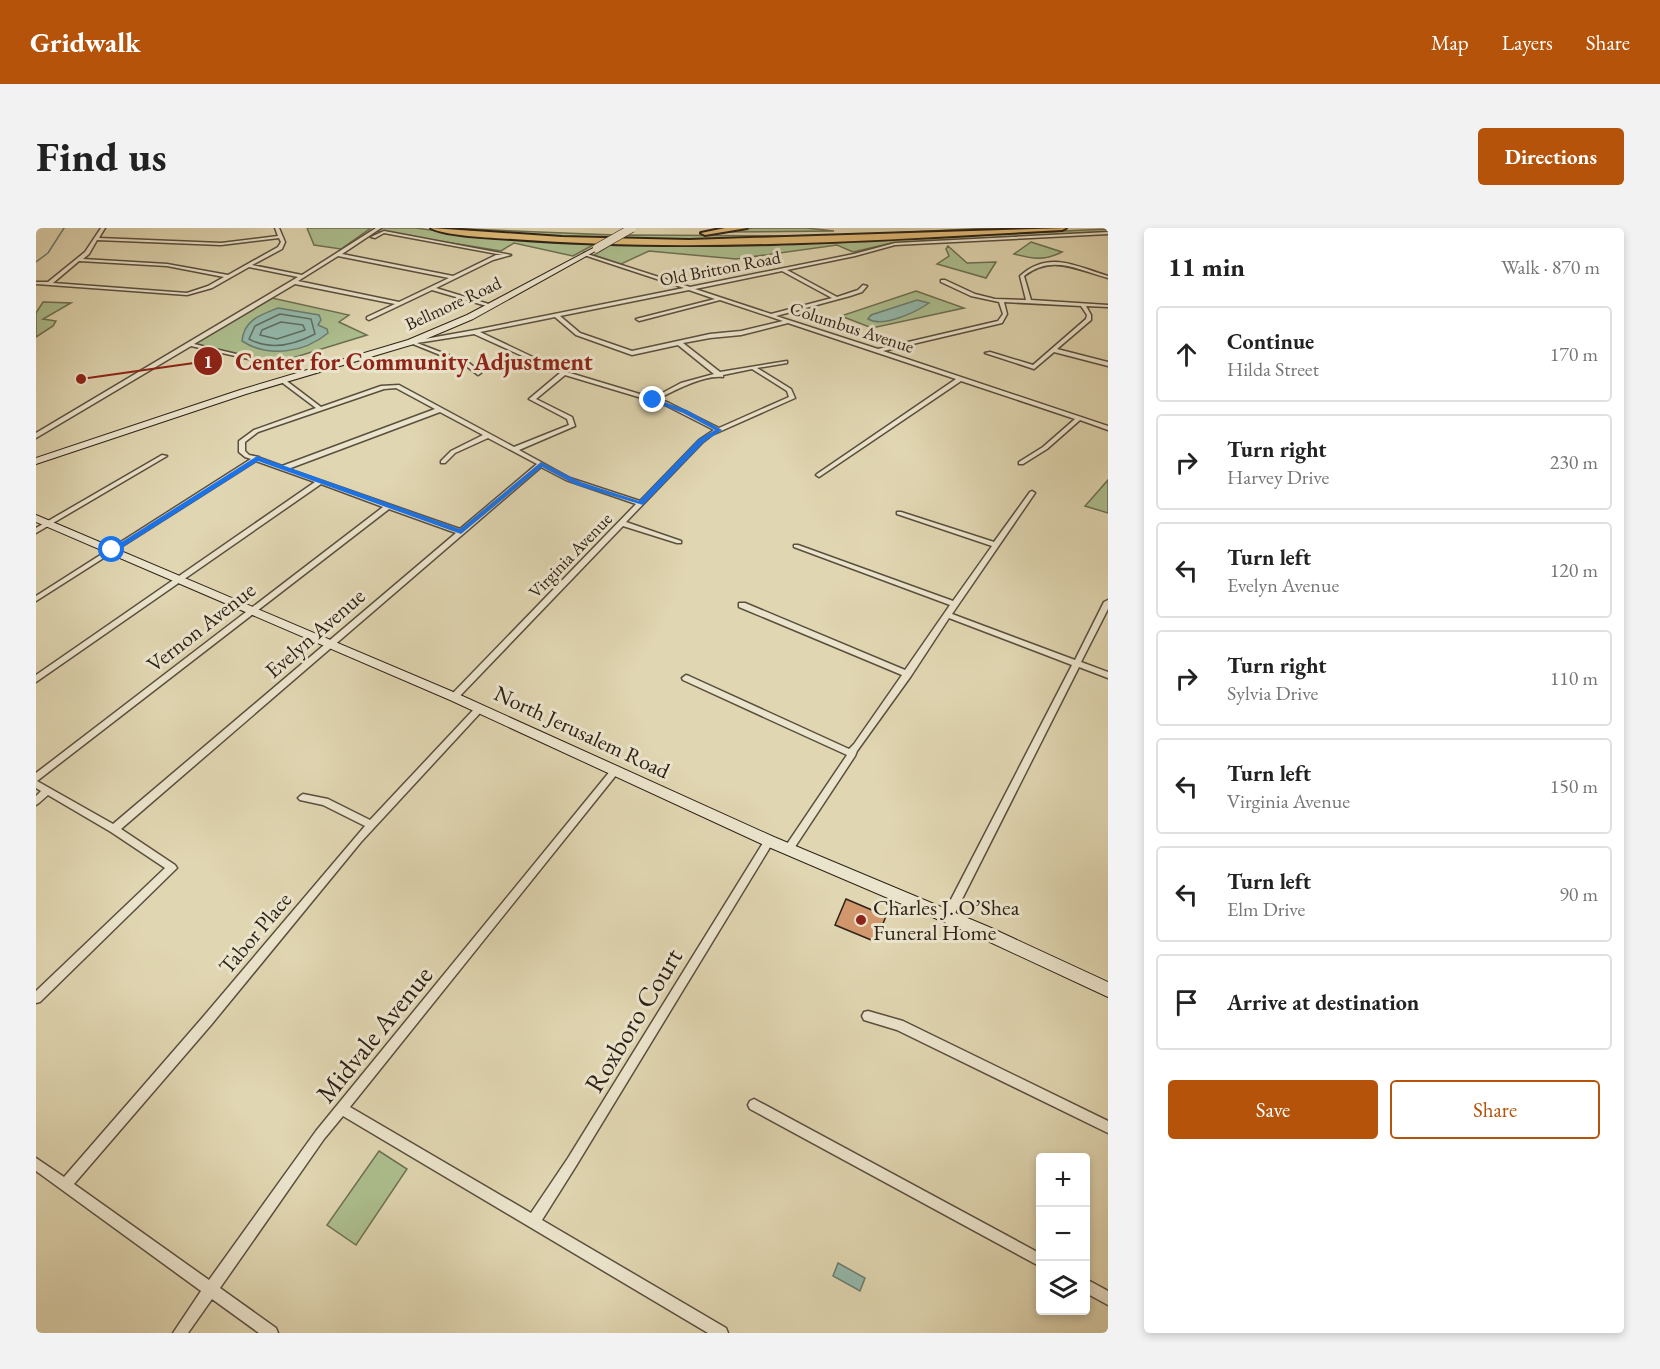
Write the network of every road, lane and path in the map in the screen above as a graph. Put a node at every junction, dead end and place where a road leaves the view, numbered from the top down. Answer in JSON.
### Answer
{"nodes":[{"id":1,"x":103,"y":228,"type":"edge"},
{"id":2,"x":277,"y":228,"type":"edge"},
{"id":3,"x":379,"y":228,"type":"edge"},
{"id":4,"x":435,"y":228,"type":"edge"},
{"id":5,"x":508,"y":228,"type":"edge"},
{"id":6,"x":632,"y":228,"type":"edge"},
{"id":7,"x":743,"y":228,"type":"edge"},
{"id":8,"x":950,"y":228,"type":"edge"},
{"id":9,"x":1062,"y":228,"type":"edge"},
{"id":10,"x":730,"y":229,"type":"edge"},
{"id":11,"x":827,"y":229,"type":"edge"},
{"id":12,"x":902,"y":230,"type":"junction"},
{"id":13,"x":624,"y":233,"type":"junction"},
{"id":14,"x":1108,"y":233,"type":"edge"},
{"id":15,"x":693,"y":234,"type":"junction"},
{"id":16,"x":280,"y":237,"type":"junction"},
{"id":17,"x":96,"y":239,"type":"junction"},
{"id":18,"x":354,"y":245,"type":"junction"},
{"id":19,"x":492,"y":252,"type":"junction"},
{"id":20,"x":586,"y":254,"type":"junction"},
{"id":21,"x":338,"y":255,"type":"junction"},
{"id":22,"x":495,"y":259,"type":"junction"},
{"id":23,"x":79,"y":260,"type":"junction"},
{"id":24,"x":249,"y":266,"type":"junction"},
{"id":25,"x":782,"y":269,"type":"junction"},
{"id":26,"x":229,"y":277,"type":"junction"},
{"id":27,"x":303,"y":277,"type":"junction"},
{"id":28,"x":452,"y":277,"type":"junction"},
{"id":29,"x":1108,"y":277,"type":"edge"},
{"id":30,"x":943,"y":281,"type":"dead end"},
{"id":31,"x":294,"y":282,"type":"junction"},
{"id":32,"x":36,"y":283,"type":"edge"},
{"id":33,"x":50,"y":284,"type":"junction"},
{"id":34,"x":865,"y":286,"type":"dead end"},
{"id":35,"x":431,"y":288,"type":"junction"},
{"id":36,"x":688,"y":288,"type":"junction"},
{"id":37,"x":837,"y":298,"type":"junction"},
{"id":38,"x":719,"y":299,"type":"junction"},
{"id":39,"x":1001,"y":300,"type":"junction"},
{"id":40,"x":1029,"y":301,"type":"junction"},
{"id":41,"x":399,"y":303,"type":"junction"},
{"id":42,"x":1083,"y":304,"type":"junction"},
{"id":43,"x":490,"y":306,"type":"junction"},
{"id":44,"x":1108,"y":306,"type":"edge"},
{"id":45,"x":556,"y":315,"type":"junction"},
{"id":46,"x":770,"y":316,"type":"junction"},
{"id":47,"x":369,"y":318,"type":"dead end"},
{"id":48,"x":639,"y":319,"type":"dead end"},
{"id":49,"x":787,"y":321,"type":"junction"},
{"id":50,"x":475,"y":332,"type":"junction"},
{"id":51,"x":411,"y":342,"type":"junction"},
{"id":52,"x":680,"y":343,"type":"junction"},
{"id":53,"x":189,"y":344,"type":"junction"},
{"id":54,"x":878,"y":351,"type":"junction"},
{"id":55,"x":1053,"y":351,"type":"junction"},
{"id":56,"x":988,"y":353,"type":"dead end"},
{"id":57,"x":250,"y":359,"type":"dead end"},
{"id":58,"x":785,"y":362,"type":"dead end"},
{"id":59,"x":1108,"y":364,"type":"edge"},
{"id":60,"x":753,"y":368,"type":"junction"},
{"id":61,"x":478,"y":373,"type":"dead end"},
{"id":62,"x":564,"y":374,"type":"junction"},
{"id":63,"x":721,"y":376,"type":"junction"},
{"id":64,"x":960,"y":379,"type":"junction"},
{"id":65,"x":282,"y":380,"type":"junction"},
{"id":66,"x":653,"y":400,"type":"junction"},
{"id":67,"x":320,"y":409,"type":"junction"},
{"id":68,"x":441,"y":409,"type":"junction"},
{"id":69,"x":1079,"y":418,"type":"junction"},
{"id":70,"x":1108,"y":428,"type":"edge"},
{"id":71,"x":719,"y":430,"type":"junction"},
{"id":72,"x":489,"y":435,"type":"junction"},
{"id":73,"x":36,"y":436,"type":"edge"},
{"id":74,"x":515,"y":449,"type":"junction"},
{"id":75,"x":164,"y":456,"type":"dead end"},
{"id":76,"x":257,"y":458,"type":"junction"},
{"id":77,"x":36,"y":461,"type":"edge"},
{"id":78,"x":443,"y":462,"type":"dead end"},
{"id":79,"x":1021,"y":463,"type":"dead end"},
{"id":80,"x":541,"y":464,"type":"junction"},
{"id":81,"x":284,"y":468,"type":"junction"},
{"id":82,"x":819,"y":475,"type":"dead end"},
{"id":83,"x":320,"y":482,"type":"junction"},
{"id":84,"x":1032,"y":493,"type":"dead end"},
{"id":85,"x":640,"y":503,"type":"junction"},
{"id":86,"x":388,"y":506,"type":"junction"},
{"id":87,"x":899,"y":513,"type":"dead end"},
{"id":88,"x":36,"y":518,"type":"edge"},
{"id":89,"x":49,"y":523,"type":"junction"},
{"id":90,"x":622,"y":523,"type":"junction"},
{"id":91,"x":36,"y":531,"type":"edge"},
{"id":92,"x":461,"y":532,"type":"junction"},
{"id":93,"x":679,"y":542,"type":"dead end"},
{"id":94,"x":995,"y":545,"type":"junction"},
{"id":95,"x":796,"y":546,"type":"dead end"},
{"id":96,"x":112,"y":550,"type":"junction"},
{"id":97,"x":181,"y":578,"type":"junction"},
{"id":98,"x":36,"y":599,"type":"edge"},
{"id":99,"x":1108,"y":602,"type":"edge"},
{"id":100,"x":954,"y":604,"type":"junction"},
{"id":101,"x":742,"y":605,"type":"dead end"},
{"id":102,"x":252,"y":610,"type":"junction"},
{"id":103,"x":947,"y":615,"type":"junction"},
{"id":104,"x":330,"y":644,"type":"junction"},
{"id":105,"x":1077,"y":663,"type":"junction"},
{"id":106,"x":908,"y":674,"type":"junction"},
{"id":107,"x":1108,"y":675,"type":"edge"},
{"id":108,"x":686,"y":678,"type":"dead end"},
{"id":109,"x":36,"y":679,"type":"edge"},
{"id":110,"x":454,"y":696,"type":"junction"},
{"id":111,"x":479,"y":709,"type":"junction"},
{"id":112,"x":852,"y":754,"type":"junction"},
{"id":113,"x":614,"y":772,"type":"junction"},
{"id":114,"x":36,"y":778,"type":"edge"},
{"id":115,"x":36,"y":784,"type":"edge"},
{"id":116,"x":47,"y":791,"type":"junction"},
{"id":117,"x":303,"y":798,"type":"dead end"},
{"id":118,"x":36,"y":801,"type":"edge"},
{"id":119,"x":372,"y":825,"type":"junction"},
{"id":120,"x":114,"y":829,"type":"junction"},
{"id":121,"x":769,"y":842,"type":"junction"},
{"id":122,"x":788,"y":850,"type":"junction"},
{"id":123,"x":947,"y":918,"type":"junction"},
{"id":124,"x":1108,"y":990,"type":"edge"},
{"id":125,"x":36,"y":998,"type":"edge"},
{"id":126,"x":868,"y":1016,"type":"dead end"},
{"id":127,"x":754,"y":1105,"type":"dead end"},
{"id":128,"x":342,"y":1109,"type":"junction"},
{"id":129,"x":1108,"y":1127,"type":"edge"},
{"id":130,"x":36,"y":1164,"type":"edge"},
{"id":131,"x":65,"y":1185,"type":"junction"},
{"id":132,"x":533,"y":1222,"type":"junction"},
{"id":133,"x":1036,"y":1258,"type":"edge"},
{"id":134,"x":1090,"y":1288,"type":"edge"},
{"id":135,"x":211,"y":1289,"type":"junction"},
{"id":136,"x":1108,"y":1298,"type":"edge"},
{"id":137,"x":180,"y":1333,"type":"edge"},
{"id":138,"x":271,"y":1333,"type":"edge"},
{"id":139,"x":721,"y":1333,"type":"edge"}],
"edges":[{"from":1,"to":17,"type":"street"},
{"from":2,"to":16,"type":"street"},
{"from":3,"to":18,"type":"street"},
{"from":4,"to":9,"type":"highway"},
{"from":5,"to":13,"type":"highway"},
{"from":6,"to":13,"type":"main road","name":"Bellmore Road","bridge":true},
{"from":7,"to":10,"type":"highway"},
{"from":8,"to":12,"type":"highway"},
{"from":10,"to":15,"type":"highway"},
{"from":11,"to":12,"type":"highway"},
{"from":12,"to":15,"type":"highway"},
{"from":13,"to":15,"type":"highway"},
{"from":13,"to":20,"type":"main road","name":"Bellmore Road","bridge":true},
{"from":14,"to":25,"type":"street","name":"Old Britton Road"},
{"from":16,"to":17,"type":"street"},
{"from":16,"to":24,"type":"street"},
{"from":17,"to":23,"type":"street"},
{"from":18,"to":19,"type":"street"},
{"from":18,"to":21,"type":"street"},
{"from":19,"to":22,"type":"street"},
{"from":19,"to":22,"type":"street"},
{"from":20,"to":36,"type":"street","name":"Columbus Avenue"},
{"from":20,"to":43,"type":"main road","name":"Bellmore Road"},
{"from":21,"to":27,"type":"street"},
{"from":21,"to":28,"type":"street"},
{"from":22,"to":28,"type":"street"},
{"from":23,"to":26,"type":"street"},
{"from":23,"to":33,"type":"street"},
{"from":24,"to":26,"type":"street"},
{"from":24,"to":27,"type":"street"},
{"from":25,"to":36,"type":"street","name":"Old Britton Road"},
{"from":25,"to":37,"type":"street"},
{"from":26,"to":33,"type":"street"},
{"from":27,"to":31,"type":"street"},
{"from":28,"to":35,"type":"street"},
{"from":29,"to":40,"type":"street"},
{"from":30,"to":39,"type":"street"},
{"from":31,"to":41,"type":"street"},
{"from":31,"to":53,"type":"street"},
{"from":32,"to":33,"type":"street"},
{"from":34,"to":37,"type":"street"},
{"from":35,"to":41,"type":"street"},
{"from":35,"to":43,"type":"street"},
{"from":36,"to":38,"type":"street","name":"Columbus Avenue"},
{"from":36,"to":45,"type":"street","name":"Old Britton Road"},
{"from":37,"to":46,"type":"street"},
{"from":38,"to":46,"type":"street","name":"Columbus Avenue"},
{"from":38,"to":48,"type":"street"},
{"from":39,"to":40,"type":"street"},
{"from":39,"to":54,"type":"street"},
{"from":40,"to":42,"type":"street"},
{"from":41,"to":47,"type":"street"},
{"from":42,"to":44,"type":"street"},
{"from":42,"to":55,"type":"street"},
{"from":43,"to":51,"type":"main road","name":"Bellmore Road"},
{"from":45,"to":50,"type":"street","name":"Old Britton Road"},
{"from":45,"to":52,"type":"street"},
{"from":46,"to":49,"type":"street","name":"Columbus Avenue"},
{"from":49,"to":52,"type":"street"},
{"from":49,"to":54,"type":"street","name":"Columbus Avenue"},
{"from":50,"to":51,"type":"street","name":"Old Britton Road"},
{"from":50,"to":62,"type":"street"},
{"from":51,"to":61,"type":"street"},
{"from":51,"to":65,"type":"main road","name":"Bellmore Road"},
{"from":52,"to":63,"type":"street"},
{"from":53,"to":57,"type":"street"},
{"from":53,"to":73,"type":"street"},
{"from":54,"to":64,"type":"street","name":"Columbus Avenue"},
{"from":55,"to":56,"type":"street"},
{"from":55,"to":59,"type":"street"},
{"from":58,"to":60,"type":"street"},
{"from":60,"to":63,"type":"street"},
{"from":60,"to":71,"type":"street","name":"Virginia Avenue"},
{"from":62,"to":66,"type":"street"},
{"from":62,"to":74,"type":"street"},
{"from":63,"to":66,"type":"street"},
{"from":64,"to":69,"type":"street","name":"Columbus Avenue"},
{"from":64,"to":82,"type":"street"},
{"from":65,"to":67,"type":"street"},
{"from":65,"to":77,"type":"main road","name":"Bellmore Road"},
{"from":66,"to":71,"type":"street"},
{"from":67,"to":68,"type":"street"},
{"from":67,"to":76,"type":"street"},
{"from":68,"to":72,"type":"street"},
{"from":68,"to":81,"type":"street"},
{"from":69,"to":70,"type":"street","name":"Columbus Avenue"},
{"from":69,"to":79,"type":"street"},
{"from":71,"to":85,"type":"street","name":"Virginia Avenue"},
{"from":72,"to":74,"type":"street"},
{"from":72,"to":78,"type":"street"},
{"from":74,"to":80,"type":"street"},
{"from":75,"to":89,"type":"street"},
{"from":76,"to":81,"type":"street"},
{"from":76,"to":96,"type":"street"},
{"from":80,"to":85,"type":"street"},
{"from":80,"to":92,"type":"street","name":"Evelyn Avenue"},
{"from":81,"to":83,"type":"street"},
{"from":83,"to":86,"type":"street"},
{"from":83,"to":97,"type":"street"},
{"from":84,"to":94,"type":"street"},
{"from":85,"to":90,"type":"street","name":"Virginia Avenue"},
{"from":86,"to":92,"type":"street"},
{"from":86,"to":102,"type":"street","name":"Vernon Avenue"},
{"from":87,"to":94,"type":"street"},
{"from":88,"to":89,"type":"main road","name":"North Jerusalem Road"},
{"from":89,"to":91,"type":"street"},
{"from":89,"to":96,"type":"main road","name":"North Jerusalem Road"},
{"from":90,"to":93,"type":"street"},
{"from":90,"to":110,"type":"street","name":"Virginia Avenue"},
{"from":92,"to":104,"type":"street","name":"Evelyn Avenue"},
{"from":94,"to":100,"type":"street"},
{"from":95,"to":100,"type":"street"},
{"from":96,"to":97,"type":"main road","name":"North Jerusalem Road"},
{"from":96,"to":98,"type":"street"},
{"from":97,"to":102,"type":"main road","name":"North Jerusalem Road"},
{"from":97,"to":109,"type":"street"},
{"from":99,"to":105,"type":"street"},
{"from":100,"to":103,"type":"street"},
{"from":101,"to":106,"type":"street"},
{"from":102,"to":104,"type":"main road","name":"North Jerusalem Road"},
{"from":102,"to":114,"type":"street","name":"Vernon Avenue"},
{"from":103,"to":105,"type":"street"},
{"from":103,"to":106,"type":"street"},
{"from":104,"to":110,"type":"main road","name":"North Jerusalem Road"},
{"from":104,"to":120,"type":"street","name":"Evelyn Avenue"},
{"from":105,"to":107,"type":"street"},
{"from":105,"to":123,"type":"street"},
{"from":106,"to":112,"type":"street"},
{"from":108,"to":112,"type":"street"},
{"from":110,"to":111,"type":"main road","name":"North Jerusalem Road"},
{"from":111,"to":113,"type":"main road","name":"North Jerusalem Road"},
{"from":111,"to":119,"type":"street","name":"Tabor Place"},
{"from":112,"to":122,"type":"street"},
{"from":113,"to":121,"type":"main road","name":"North Jerusalem Road"},
{"from":113,"to":128,"type":"street","name":"Midvale Avenue"},
{"from":115,"to":116,"type":"street"},
{"from":116,"to":118,"type":"street"},
{"from":116,"to":120,"type":"street"},
{"from":117,"to":119,"type":"street"},
{"from":119,"to":131,"type":"street","name":"Tabor Place"},
{"from":120,"to":125,"type":"street"},
{"from":121,"to":122,"type":"main road","name":"North Jerusalem Road"},
{"from":121,"to":132,"type":"street","name":"Roxboro Court"},
{"from":122,"to":123,"type":"main road","name":"North Jerusalem Road"},
{"from":123,"to":124,"type":"main road","name":"North Jerusalem Road"},
{"from":126,"to":129,"type":"street"},
{"from":127,"to":133,"type":"street"},
{"from":128,"to":132,"type":"street"},
{"from":128,"to":135,"type":"street","name":"Midvale Avenue"},
{"from":130,"to":131,"type":"street"},
{"from":131,"to":135,"type":"street"},
{"from":132,"to":139,"type":"street"},
{"from":134,"to":136,"type":"street"},
{"from":135,"to":137,"type":"street","name":"Midvale Avenue"},
{"from":135,"to":138,"type":"street"}]}
